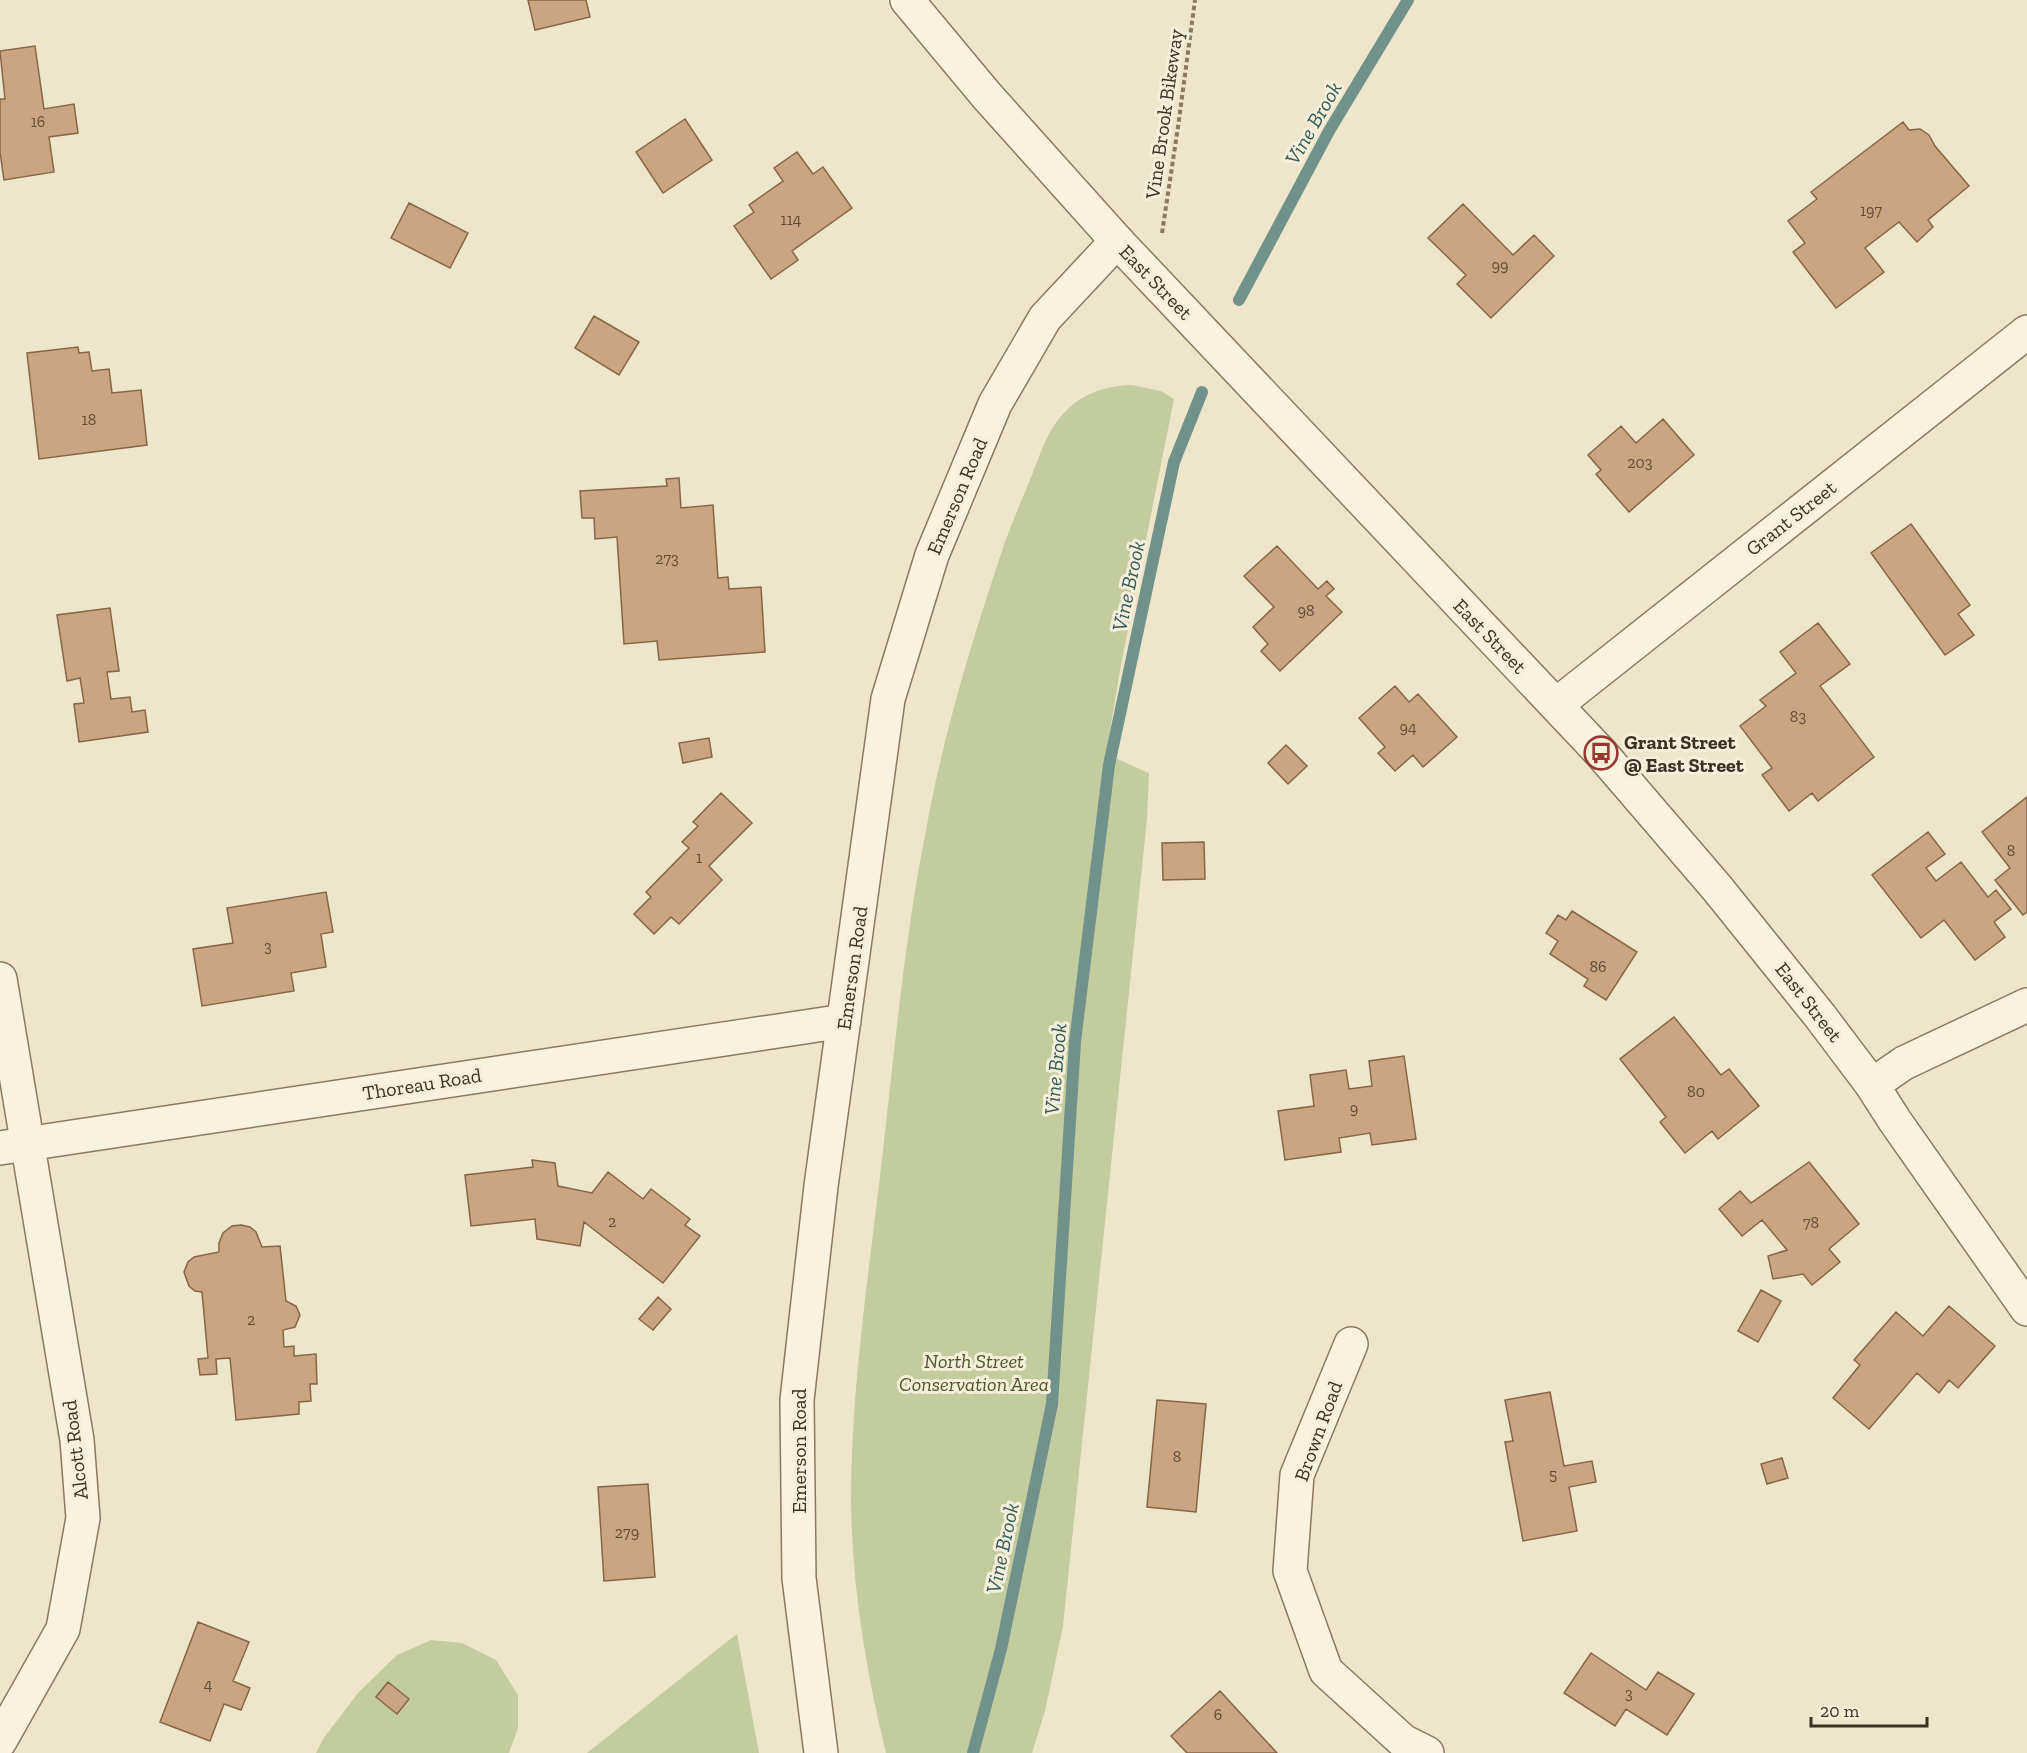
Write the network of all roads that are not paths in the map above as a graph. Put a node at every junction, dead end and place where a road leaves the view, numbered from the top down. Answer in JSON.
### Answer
{"nodes":[{"id":1,"x":907,"y":0,"type":"edge"},
{"id":2,"x":1117,"y":242,"type":"junction"},
{"id":3,"x":2027,"y":332,"type":"edge"},
{"id":4,"x":1556,"y":705,"type":"junction"},
{"id":5,"x":0,"y":979,"type":"edge"},
{"id":6,"x":2027,"y":1005,"type":"edge"},
{"id":7,"x":844,"y":1021,"type":"junction"},
{"id":8,"x":1872,"y":1085,"type":"junction"},
{"id":9,"x":14,"y":1146,"type":"edge"},
{"id":10,"x":2027,"y":1309,"type":"edge"},
{"id":11,"x":1352,"y":1344,"type":"dead end"},
{"id":12,"x":0,"y":1741,"type":"edge"},
{"id":13,"x":821,"y":1753,"type":"edge"},
{"id":14,"x":1427,"y":1753,"type":"edge"}],
"edges":[{"from":1,"to":2,"type":"street","name":"East Street"},
{"from":2,"to":4,"type":"street","name":"East Street"},
{"from":2,"to":7,"type":"street","name":"Emerson Road"},
{"from":3,"to":4,"type":"street","name":"Grant Street"},
{"from":4,"to":8,"type":"street","name":"East Street"},
{"from":5,"to":9,"type":"street","name":"Alcott Road"},
{"from":6,"to":8,"type":"street"},
{"from":7,"to":9,"type":"street","name":"Thoreau Road"},
{"from":7,"to":13,"type":"street","name":"Emerson Road"},
{"from":8,"to":10,"type":"street","name":"East Street"},
{"from":9,"to":12,"type":"street","name":"Alcott Road"},
{"from":11,"to":14,"type":"street","name":"Brown Road"}]}
